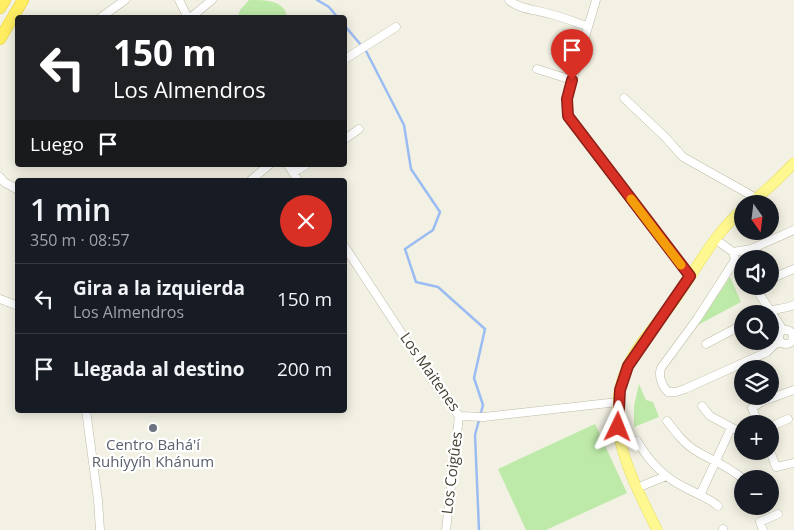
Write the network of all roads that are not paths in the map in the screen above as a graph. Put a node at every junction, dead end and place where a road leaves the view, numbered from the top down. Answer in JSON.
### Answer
{"nodes":[{"id":1,"x":5,"y":0,"type":"edge"},
{"id":2,"x":23,"y":0,"type":"edge"},
{"id":3,"x":124,"y":0,"type":"edge"},
{"id":4,"x":179,"y":0,"type":"edge"},
{"id":5,"x":212,"y":0,"type":"edge"},
{"id":6,"x":509,"y":0,"type":"edge"},
{"id":7,"x":596,"y":0,"type":"edge"},
{"id":8,"x":0,"y":8,"type":"edge"},
{"id":9,"x":104,"y":15,"type":"edge"},
{"id":10,"x":187,"y":15,"type":"edge"},
{"id":11,"x":193,"y":15,"type":"edge"},
{"id":12,"x":587,"y":26,"type":"junction"},
{"id":13,"x":396,"y":27,"type":"dead end"},
{"id":14,"x":0,"y":39,"type":"edge"},
{"id":15,"x":347,"y":58,"type":"edge"},
{"id":16,"x":537,"y":69,"type":"dead end"},
{"id":17,"x":572,"y":80,"type":"junction"},
{"id":18,"x":624,"y":98,"type":"dead end"},
{"id":19,"x":359,"y":129,"type":"dead end"},
{"id":20,"x":347,"y":138,"type":"edge"},
{"id":21,"x":794,"y":163,"type":"edge"},
{"id":22,"x":267,"y":167,"type":"edge"},
{"id":23,"x":304,"y":167,"type":"edge"},
{"id":24,"x":0,"y":177,"type":"edge"},
{"id":25,"x":296,"y":177,"type":"edge"},
{"id":26,"x":253,"y":178,"type":"edge"},
{"id":27,"x":15,"y":188,"type":"edge"},
{"id":28,"x":744,"y":195,"type":"edge"},
{"id":29,"x":759,"y":195,"type":"edge"},
{"id":30,"x":734,"y":219,"type":"edge"},
{"id":31,"x":794,"y":230,"type":"edge"},
{"id":32,"x":715,"y":239,"type":"junction"},
{"id":33,"x":347,"y":250,"type":"edge"},
{"id":34,"x":749,"y":250,"type":"edge"},
{"id":35,"x":734,"y":256,"type":"joint"},
{"id":36,"x":794,"y":269,"type":"edge"},
{"id":37,"x":779,"y":275,"type":"edge"},
{"id":38,"x":690,"y":276,"type":"junction"},
{"id":39,"x":0,"y":299,"type":"edge"},
{"id":40,"x":15,"y":305,"type":"edge"},
{"id":41,"x":794,"y":305,"type":"edge"},
{"id":42,"x":779,"y":309,"type":"edge"},
{"id":43,"x":779,"y":324,"type":"edge"},
{"id":44,"x":734,"y":329,"type":"edge"},
{"id":45,"x":783,"y":330,"type":"junction"},
{"id":46,"x":794,"y":337,"type":"edge"},
{"id":47,"x":781,"y":342,"type":"junction"},
{"id":48,"x":706,"y":344,"type":"dead end"},
{"id":49,"x":794,"y":390,"type":"edge"},
{"id":50,"x":618,"y":402,"type":"junction"},
{"id":51,"x":702,"y":406,"type":"dead end"},
{"id":52,"x":86,"y":413,"type":"edge"},
{"id":53,"x":755,"y":415,"type":"edge"},
{"id":54,"x":459,"y":416,"type":"junction"},
{"id":55,"x":788,"y":419,"type":"dead end"},
{"id":56,"x":667,"y":421,"type":"dead end"},
{"id":57,"x":779,"y":423,"type":"edge"},
{"id":58,"x":731,"y":428,"type":"junction"},
{"id":59,"x":734,"y":429,"type":"edge"},
{"id":60,"x":637,"y":441,"type":"dead end"},
{"id":61,"x":773,"y":460,"type":"edge"},
{"id":62,"x":716,"y":461,"type":"junction"},
{"id":63,"x":794,"y":463,"type":"edge"},
{"id":64,"x":734,"y":471,"type":"edge"},
{"id":65,"x":666,"y":476,"type":"junction"},
{"id":66,"x":637,"y":488,"type":"junction"},
{"id":67,"x":700,"y":495,"type":"junction"},
{"id":68,"x":718,"y":506,"type":"dead end"},
{"id":69,"x":776,"y":515,"type":"edge"},
{"id":70,"x":100,"y":530,"type":"edge"},
{"id":71,"x":446,"y":530,"type":"edge"},
{"id":72,"x":656,"y":530,"type":"edge"},
{"id":73,"x":763,"y":530,"type":"edge"}],
"edges":[{"from":1,"to":8,"type":"highway"},
{"from":2,"to":14,"type":"highway"},
{"from":3,"to":9,"type":"street"},
{"from":4,"to":10,"type":"street"},
{"from":5,"to":11,"type":"street"},
{"from":6,"to":12,"type":"street"},
{"from":7,"to":12,"type":"street"},
{"from":12,"to":17,"type":"street"},
{"from":13,"to":15,"type":"street"},
{"from":16,"to":17,"type":"street"},
{"from":17,"to":38,"type":"street"},
{"from":18,"to":28,"type":"street"},
{"from":19,"to":20,"type":"street"},
{"from":21,"to":29,"type":"main road"},
{"from":22,"to":26,"type":"street"},
{"from":23,"to":25,"type":"street"},
{"from":24,"to":27,"type":"street"},
{"from":30,"to":32,"type":"main road"},
{"from":31,"to":34,"type":"street"},
{"from":32,"to":35,"type":"street"},
{"from":32,"to":38,"type":"main road"},
{"from":33,"to":54,"type":"street","name":"Los Maitenes"},
{"from":35,"to":47,"type":"street"},
{"from":36,"to":37,"type":"street"},
{"from":38,"to":50,"type":"main road"},
{"from":39,"to":40,"type":"street"},
{"from":41,"to":42,"type":"street"},
{"from":43,"to":45,"type":"street"},
{"from":44,"to":48,"type":"street"},
{"from":45,"to":46,"type":"street"},
{"from":45,"to":47,"type":"street"},
{"from":46,"to":47,"type":"street"},
{"from":49,"to":53,"type":"street"},
{"from":50,"to":54,"type":"street","name":"Los Maitenes"},
{"from":50,"to":66,"type":"main road"},
{"from":51,"to":58,"type":"street"},
{"from":52,"to":70,"type":"street"},
{"from":54,"to":71,"type":"street","name":"Los Coigûes"},
{"from":55,"to":57,"type":"street"},
{"from":56,"to":62,"type":"street"},
{"from":58,"to":59,"type":"street"},
{"from":58,"to":62,"type":"street"},
{"from":60,"to":65,"type":"street"},
{"from":61,"to":63,"type":"street"},
{"from":62,"to":64,"type":"street"},
{"from":62,"to":67,"type":"street"},
{"from":65,"to":66,"type":"street"},
{"from":65,"to":67,"type":"street"},
{"from":66,"to":72,"type":"main road"},
{"from":67,"to":68,"type":"street"},
{"from":69,"to":73,"type":"street"}]}
